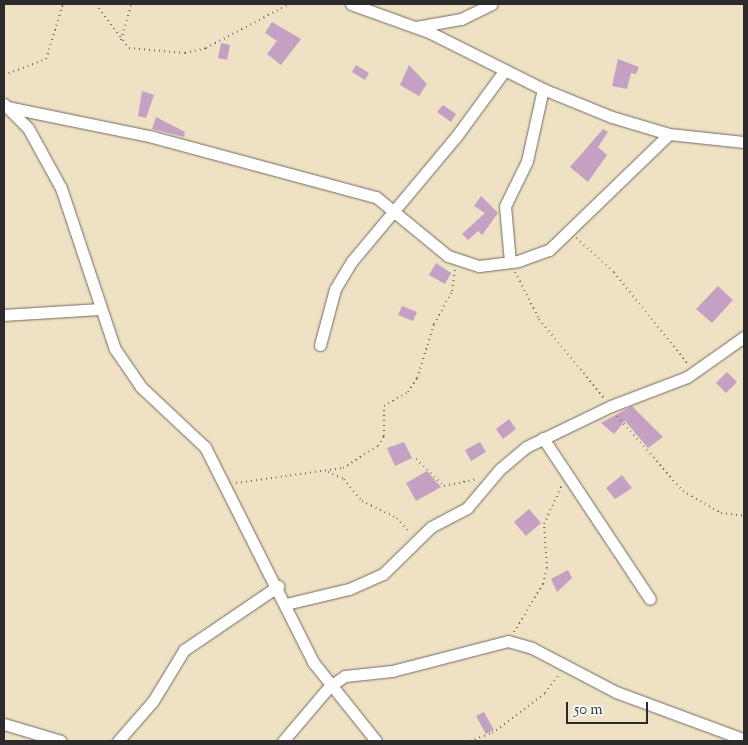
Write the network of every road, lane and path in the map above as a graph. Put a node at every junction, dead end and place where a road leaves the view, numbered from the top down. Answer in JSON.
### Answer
{"nodes":[{"id":1,"x":63,"y":4,"type":"edge"},
{"id":2,"x":96,"y":4,"type":"edge"},
{"id":3,"x":131,"y":4,"type":"edge"},
{"id":4,"x":289,"y":4,"type":"edge"},
{"id":5,"x":351,"y":4,"type":"edge"},
{"id":6,"x":492,"y":4,"type":"edge"},
{"id":7,"x":415,"y":27,"type":"junction"},
{"id":8,"x":121,"y":40,"type":"junction"},
{"id":9,"x":505,"y":70,"type":"junction"},
{"id":10,"x":4,"y":74,"type":"edge"},
{"id":11,"x":543,"y":89,"type":"junction"},
{"id":12,"x":6,"y":105,"type":"edge"},
{"id":13,"x":669,"y":134,"type":"junction"},
{"id":14,"x":744,"y":142,"type":"edge"},
{"id":15,"x":396,"y":212,"type":"junction"},
{"id":16,"x":566,"y":233,"type":"junction"},
{"id":17,"x":454,"y":260,"type":"junction"},
{"id":18,"x":510,"y":262,"type":"junction"},
{"id":19,"x":99,"y":309,"type":"junction"},
{"id":20,"x":4,"y":315,"type":"edge"},
{"id":21,"x":744,"y":337,"type":"edge"},
{"id":22,"x":320,"y":344,"type":"dead end"},
{"id":23,"x":695,"y":373,"type":"junction"},
{"id":24,"x":611,"y":406,"type":"junction"},
{"id":25,"x":542,"y":438,"type":"junction"},
{"id":26,"x":416,"y":458,"type":"dead end"},
{"id":27,"x":328,"y":472,"type":"junction"},
{"id":28,"x":570,"y":475,"type":"junction"},
{"id":29,"x":480,"y":478,"type":"dead end"},
{"id":30,"x":225,"y":484,"type":"junction"},
{"id":31,"x":744,"y":516,"type":"edge"},
{"id":32,"x":416,"y":541,"type":"junction"},
{"id":33,"x":278,"y":586,"type":"junction"},
{"id":34,"x":650,"y":599,"type":"dead end"},
{"id":35,"x":286,"y":604,"type":"junction"},
{"id":36,"x":503,"y":642,"type":"junction"},
{"id":37,"x":564,"y":666,"type":"junction"},
{"id":38,"x":329,"y":687,"type":"junction"},
{"id":39,"x":4,"y":724,"type":"edge"},
{"id":40,"x":741,"y":740,"type":"edge"},
{"id":41,"x":61,"y":741,"type":"edge"},
{"id":42,"x":118,"y":741,"type":"edge"},
{"id":43,"x":283,"y":741,"type":"edge"},
{"id":44,"x":376,"y":741,"type":"edge"},
{"id":45,"x":470,"y":741,"type":"edge"}],
"edges":[{"from":1,"to":10,"type":"path"},
{"from":2,"to":8,"type":"path"},
{"from":3,"to":8,"type":"path"},
{"from":4,"to":8,"type":"path"},
{"from":5,"to":7,"type":"street"},
{"from":6,"to":7,"type":"street"},
{"from":7,"to":9,"type":"street"},
{"from":9,"to":11,"type":"street"},
{"from":9,"to":15,"type":"street"},
{"from":11,"to":13,"type":"street"},
{"from":11,"to":18,"type":"street"},
{"from":12,"to":15,"type":"street"},
{"from":12,"to":19,"type":"street"},
{"from":13,"to":14,"type":"street"},
{"from":13,"to":16,"type":"street"},
{"from":15,"to":17,"type":"street"},
{"from":15,"to":22,"type":"street"},
{"from":16,"to":18,"type":"street"},
{"from":16,"to":23,"type":"path"},
{"from":17,"to":18,"type":"street"},
{"from":17,"to":27,"type":"path"},
{"from":18,"to":24,"type":"path"},
{"from":19,"to":20,"type":"street"},
{"from":19,"to":30,"type":"street"},
{"from":21,"to":23,"type":"street"},
{"from":23,"to":24,"type":"street"},
{"from":24,"to":25,"type":"street"},
{"from":24,"to":31,"type":"path"},
{"from":25,"to":28,"type":"street"},
{"from":25,"to":32,"type":"street"},
{"from":26,"to":29,"type":"path"},
{"from":27,"to":30,"type":"path"},
{"from":27,"to":32,"type":"path"},
{"from":28,"to":34,"type":"street"},
{"from":28,"to":36,"type":"path"},
{"from":30,"to":33,"type":"street"},
{"from":32,"to":35,"type":"street"},
{"from":33,"to":35,"type":"street"},
{"from":33,"to":42,"type":"street"},
{"from":35,"to":38,"type":"street"},
{"from":36,"to":37,"type":"street"},
{"from":36,"to":38,"type":"street"},
{"from":37,"to":40,"type":"street"},
{"from":37,"to":45,"type":"path"},
{"from":38,"to":43,"type":"street"},
{"from":38,"to":44,"type":"street"},
{"from":39,"to":41,"type":"street"}]}
